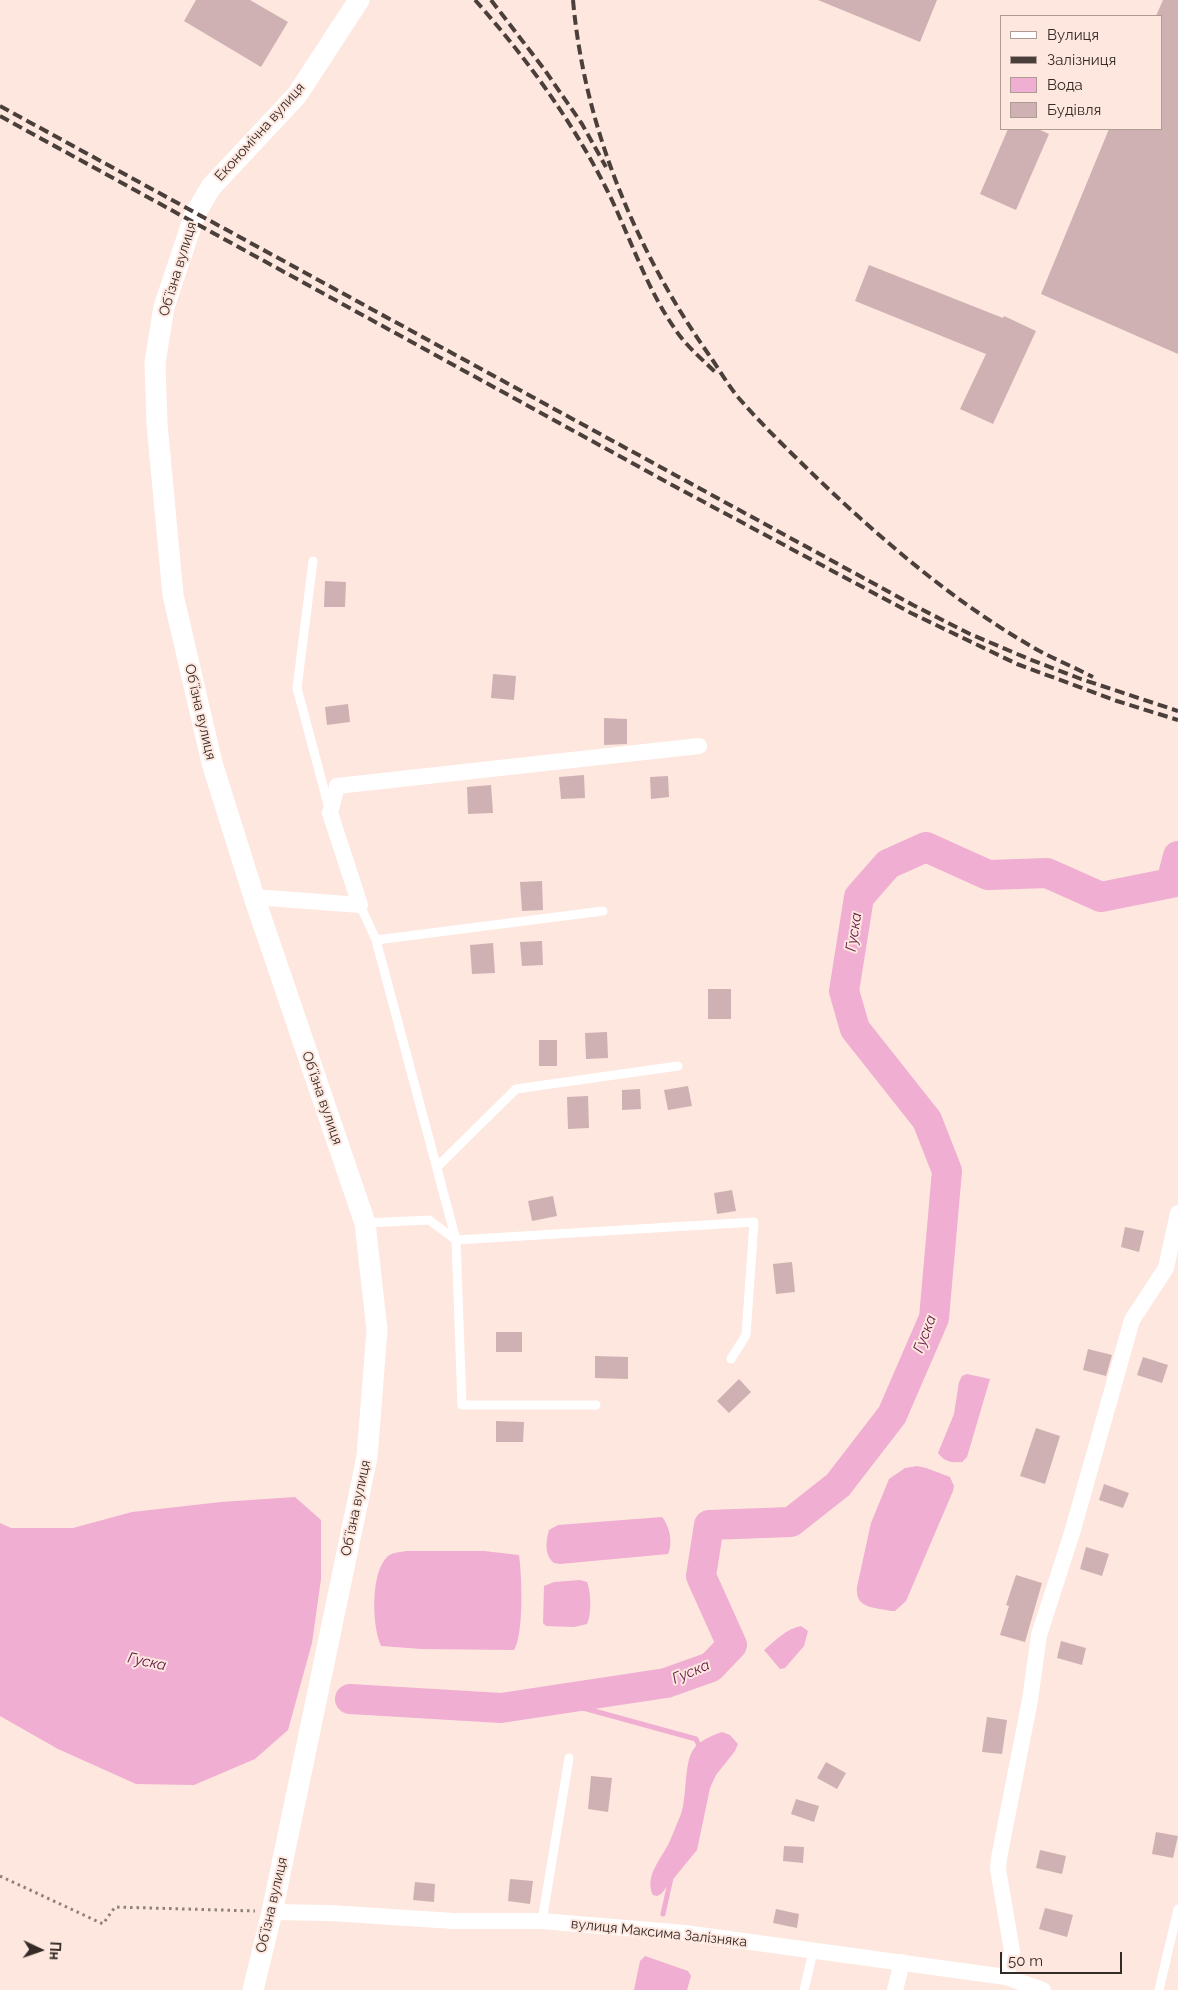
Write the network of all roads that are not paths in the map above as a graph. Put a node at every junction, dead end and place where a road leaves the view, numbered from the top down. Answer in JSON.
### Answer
{"nodes":[{"id":1,"x":360,"y":0,"type":"edge"},
{"id":2,"x":195,"y":214,"type":"joint"},
{"id":3,"x":313,"y":561,"type":"dead end"},
{"id":4,"x":699,"y":746,"type":"dead end"},
{"id":5,"x":330,"y":813,"type":"junction"},
{"id":6,"x":254,"y":897,"type":"junction"},
{"id":7,"x":360,"y":905,"type":"junction"},
{"id":8,"x":603,"y":911,"type":"dead end"},
{"id":9,"x":376,"y":940,"type":"junction"},
{"id":10,"x":678,"y":1066,"type":"dead end"},
{"id":11,"x":436,"y":1167,"type":"junction"},
{"id":12,"x":1178,"y":1213,"type":"edge"},
{"id":13,"x":365,"y":1223,"type":"junction"},
{"id":14,"x":456,"y":1240,"type":"junction"},
{"id":15,"x":731,"y":1359,"type":"dead end"},
{"id":16,"x":596,"y":1405,"type":"dead end"},
{"id":17,"x":569,"y":1758,"type":"dead end"},
{"id":18,"x":1178,"y":1909,"type":"edge"},
{"id":19,"x":272,"y":1912,"type":"junction"},
{"id":20,"x":542,"y":1921,"type":"junction"},
{"id":21,"x":813,"y":1952,"type":"junction"},
{"id":22,"x":902,"y":1962,"type":"junction"},
{"id":23,"x":1006,"y":1977,"type":"junction"},
{"id":24,"x":253,"y":1990,"type":"edge"},
{"id":25,"x":804,"y":1990,"type":"edge"},
{"id":26,"x":895,"y":1990,"type":"edge"},
{"id":27,"x":1043,"y":1990,"type":"edge"},
{"id":28,"x":1159,"y":1990,"type":"edge"}],
"edges":[{"from":1,"to":2,"type":"street","name":"Економічна вулиця"},
{"from":2,"to":6,"type":"street","name":"Обʼїзна вулиця"},
{"from":3,"to":5,"type":"lane"},
{"from":4,"to":5,"type":"street"},
{"from":5,"to":7,"type":"street"},
{"from":6,"to":7,"type":"street"},
{"from":6,"to":13,"type":"street","name":"Обʼїзна вулиця"},
{"from":7,"to":9,"type":"lane"},
{"from":8,"to":9,"type":"lane"},
{"from":9,"to":11,"type":"lane"},
{"from":10,"to":11,"type":"lane"},
{"from":11,"to":14,"type":"lane"},
{"from":12,"to":23,"type":"street"},
{"from":13,"to":14,"type":"lane"},
{"from":13,"to":19,"type":"street","name":"Обʼїзна вулиця"},
{"from":14,"to":15,"type":"lane"},
{"from":14,"to":16,"type":"lane"},
{"from":17,"to":20,"type":"lane"},
{"from":18,"to":28,"type":"lane"},
{"from":19,"to":20,"type":"street","name":"вулиця Максима Залізняка"},
{"from":19,"to":24,"type":"street","name":"Обʼїзна вулиця"},
{"from":20,"to":21,"type":"street","name":"вулиця Максима Залізняка"},
{"from":21,"to":22,"type":"street","name":"вулиця Максима Залізняка"},
{"from":21,"to":25,"type":"lane"},
{"from":22,"to":23,"type":"street","name":"вулиця Максима Залізняка"},
{"from":22,"to":26,"type":"street"},
{"from":23,"to":27,"type":"street","name":"вулиця Максима Залізняка"}]}
